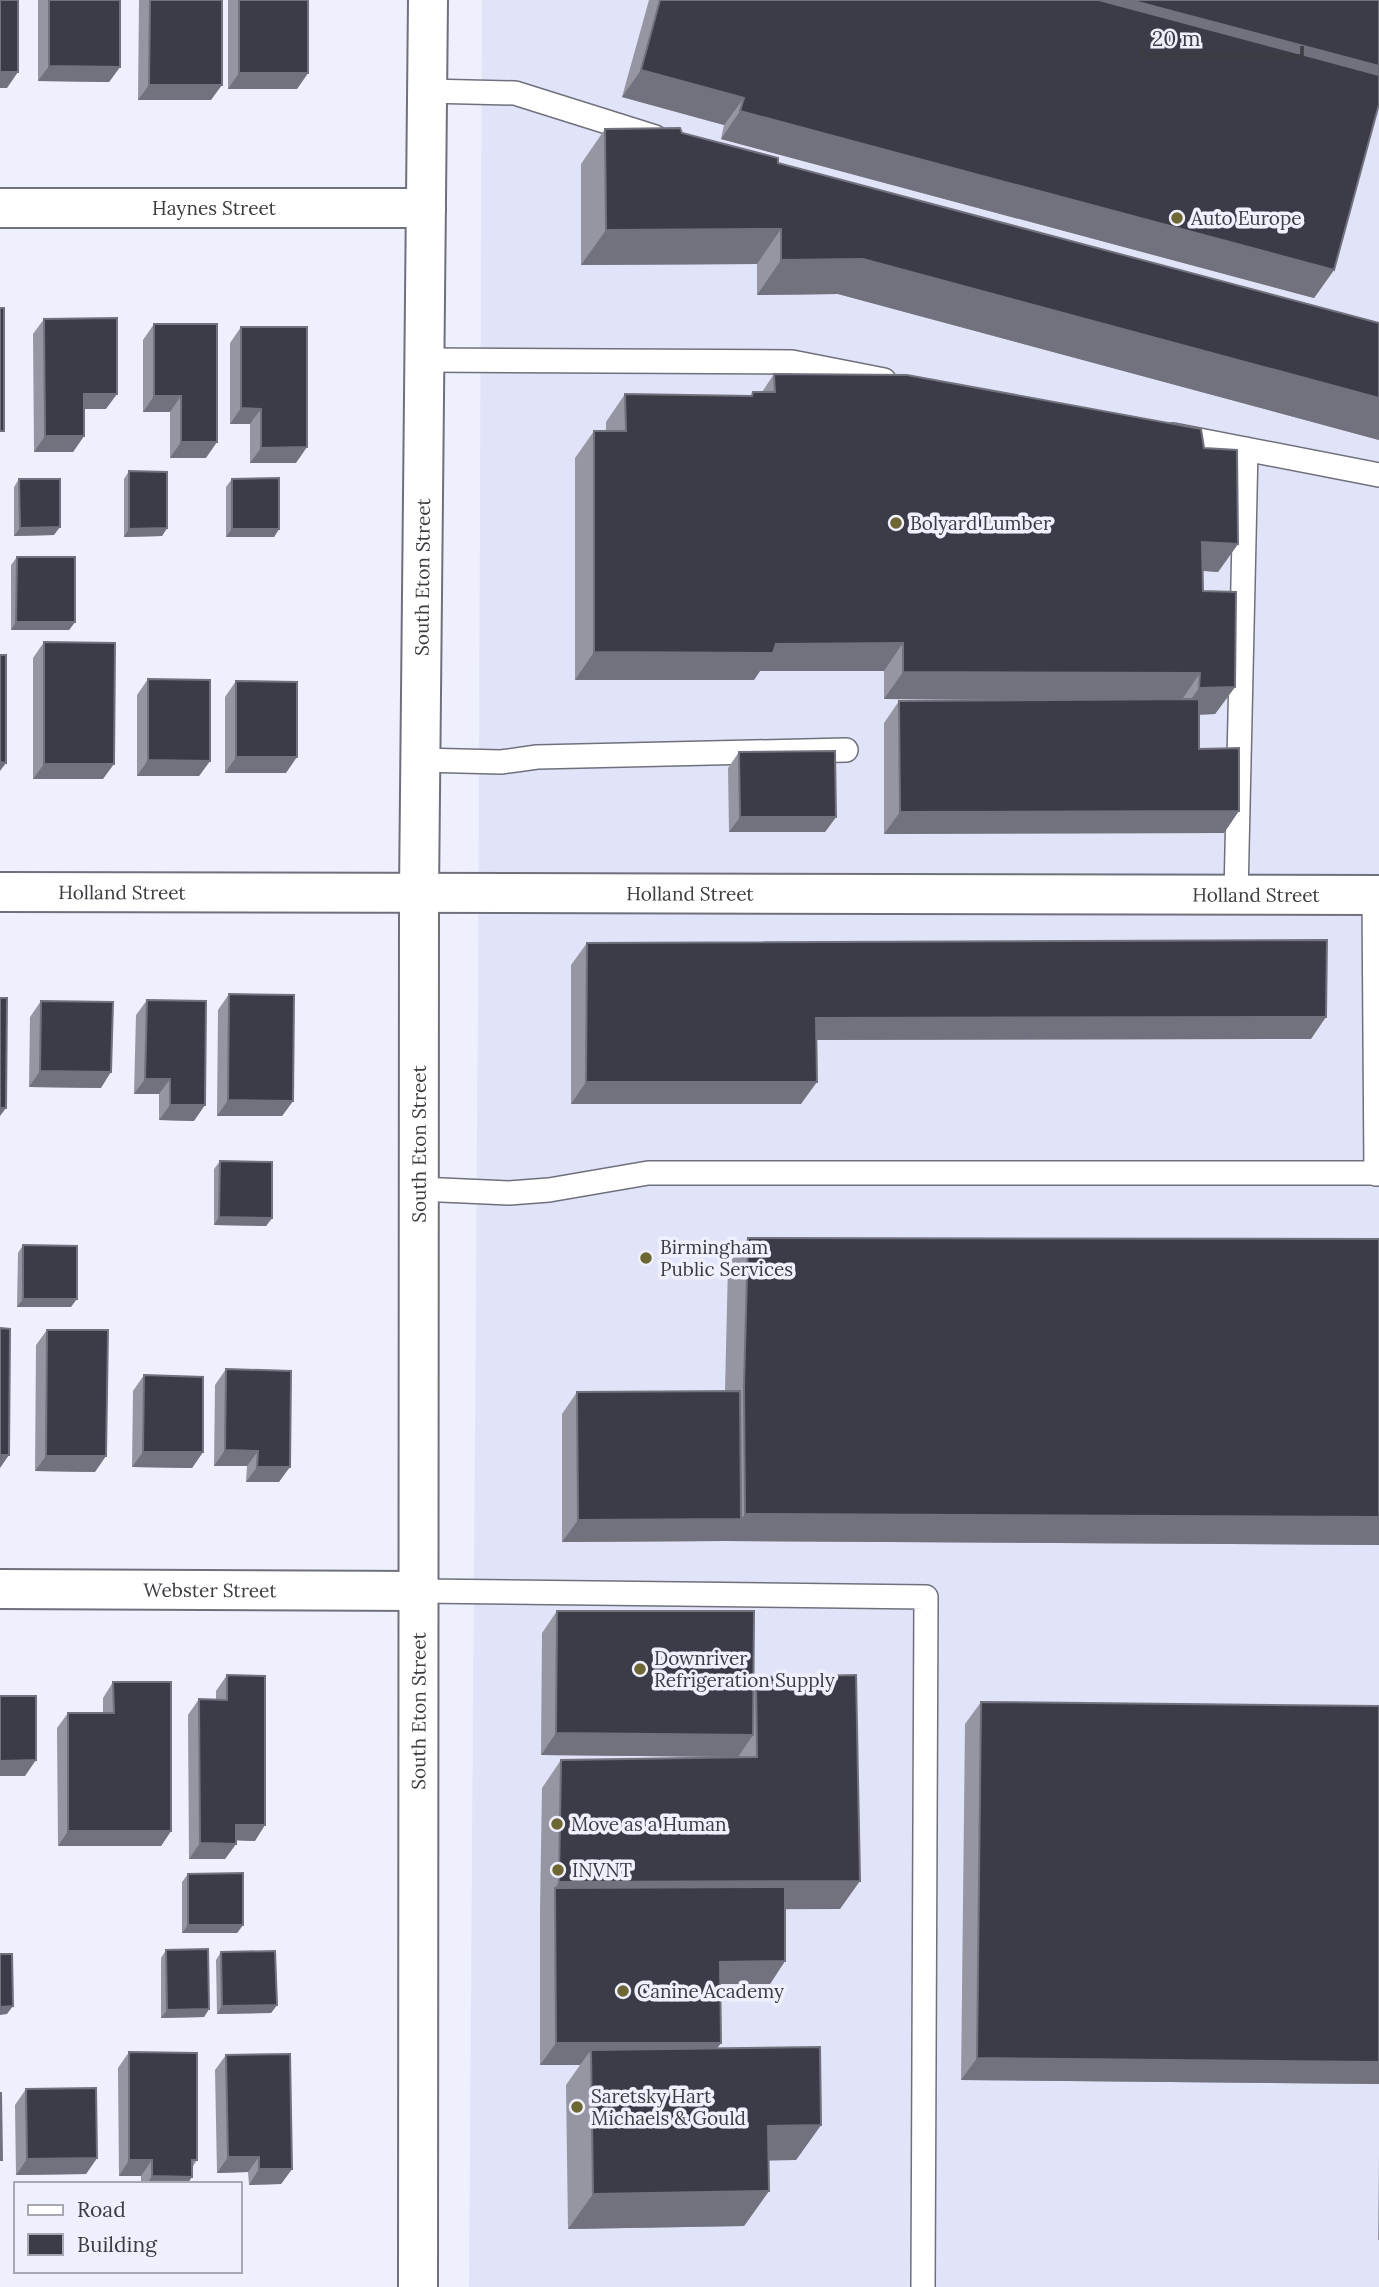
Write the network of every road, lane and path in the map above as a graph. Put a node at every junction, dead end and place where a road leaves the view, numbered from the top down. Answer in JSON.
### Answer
{"nodes":[{"id":1,"x":428,"y":0,"type":"edge"},
{"id":2,"x":428,"y":90,"type":"junction"},
{"id":3,"x":675,"y":142,"type":"edge"},
{"id":4,"x":0,"y":208,"type":"edge"},
{"id":5,"x":426,"y":208,"type":"junction"},
{"id":6,"x":425,"y":360,"type":"junction"},
{"id":7,"x":899,"y":383,"type":"edge"},
{"id":8,"x":1152,"y":431,"type":"edge"},
{"id":9,"x":1246,"y":449,"type":"junction"},
{"id":10,"x":1379,"y":475,"type":"edge"},
{"id":11,"x":846,"y":750,"type":"dead end"},
{"id":12,"x":420,"y":761,"type":"junction"},
{"id":13,"x":0,"y":892,"type":"edge"},
{"id":14,"x":419,"y":893,"type":"junction"},
{"id":15,"x":1236,"y":895,"type":"junction"},
{"id":16,"x":1376,"y":895,"type":"edge"},
{"id":17,"x":1378,"y":1173,"type":"edge"},
{"id":18,"x":419,"y":1189,"type":"junction"},
{"id":19,"x":0,"y":1589,"type":"edge"},
{"id":20,"x":420,"y":1591,"type":"junction"},
{"id":21,"x":418,"y":2287,"type":"edge"},
{"id":22,"x":923,"y":2287,"type":"edge"}],
"edges":[{"from":1,"to":2,"type":"street","name":"South Eton Street"},
{"from":2,"to":3,"type":"lane"},
{"from":2,"to":5,"type":"street","name":"South Eton Street"},
{"from":4,"to":5,"type":"street","name":"Haynes Street"},
{"from":5,"to":6,"type":"street","name":"South Eton Street"},
{"from":6,"to":7,"type":"lane"},
{"from":6,"to":12,"type":"street","name":"South Eton Street"},
{"from":8,"to":9,"type":"lane"},
{"from":9,"to":10,"type":"lane"},
{"from":9,"to":15,"type":"lane"},
{"from":11,"to":12,"type":"lane"},
{"from":12,"to":14,"type":"street","name":"South Eton Street"},
{"from":13,"to":14,"type":"street","name":"Holland Street"},
{"from":14,"to":15,"type":"street","name":"Holland Street"},
{"from":14,"to":18,"type":"street","name":"South Eton Street"},
{"from":15,"to":16,"type":"street","name":"Holland Street"},
{"from":16,"to":17,"type":"lane"},
{"from":17,"to":18,"type":"lane"},
{"from":18,"to":20,"type":"street","name":"South Eton Street"},
{"from":19,"to":20,"type":"street","name":"Webster Street"},
{"from":20,"to":21,"type":"street","name":"South Eton Street"},
{"from":20,"to":22,"type":"lane"}]}
